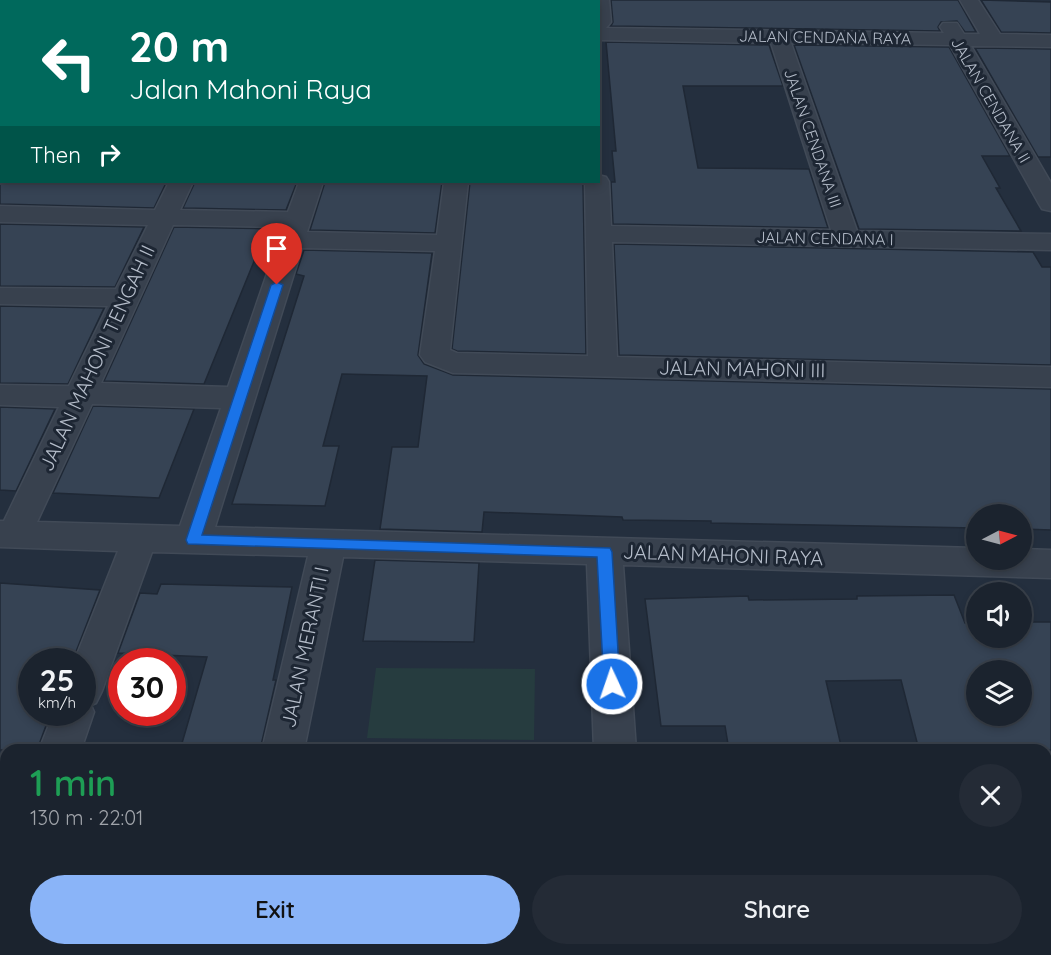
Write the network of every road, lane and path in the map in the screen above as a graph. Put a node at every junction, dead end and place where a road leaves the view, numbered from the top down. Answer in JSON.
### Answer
{"nodes":[{"id":1,"x":969,"y":0,"type":"edge"},
{"id":2,"x":600,"y":26,"type":"edge"},
{"id":3,"x":600,"y":26,"type":"edge"},
{"id":4,"x":1051,"y":29,"type":"edge"},
{"id":5,"x":953,"y":33,"type":"junction"},
{"id":6,"x":991,"y":34,"type":"junction"},
{"id":7,"x":779,"y":37,"type":"junction"},
{"id":8,"x":1051,"y":41,"type":"edge"},
{"id":9,"x":181,"y":183,"type":"edge"},
{"id":10,"x":311,"y":183,"type":"edge"},
{"id":11,"x":456,"y":183,"type":"edge"},
{"id":12,"x":597,"y":183,"type":"edge"},
{"id":13,"x":1051,"y":204,"type":"edge"},
{"id":14,"x":0,"y":214,"type":"edge"},
{"id":15,"x":164,"y":218,"type":"junction"},
{"id":16,"x":295,"y":230,"type":"junction"},
{"id":17,"x":599,"y":234,"type":"junction"},
{"id":18,"x":847,"y":239,"type":"junction"},
{"id":19,"x":1051,"y":242,"type":"edge"},
{"id":20,"x":449,"y":243,"type":"junction"},
{"id":21,"x":0,"y":296,"type":"edge"},
{"id":22,"x":126,"y":298,"type":"junction"},
{"id":23,"x":603,"y":366,"type":"junction"},
{"id":24,"x":1051,"y":377,"type":"edge"},
{"id":25,"x":0,"y":395,"type":"edge"},
{"id":26,"x":80,"y":395,"type":"junction"},
{"id":27,"x":240,"y":398,"type":"junction"},
{"id":28,"x":7,"y":534,"type":"edge"},
{"id":29,"x":140,"y":538,"type":"junction"},
{"id":30,"x":193,"y":540,"type":"junction"},
{"id":31,"x":327,"y":544,"type":"junction"},
{"id":32,"x":604,"y":552,"type":"junction"},
{"id":33,"x":1051,"y":564,"type":"edge"},
{"id":34,"x":96,"y":654,"type":"edge"},
{"id":35,"x":69,"y":726,"type":"edge"},
{"id":36,"x":62,"y":744,"type":"edge"},
{"id":37,"x":284,"y":744,"type":"edge"},
{"id":38,"x":615,"y":744,"type":"edge"}],
"edges":[{"from":1,"to":6,"type":"street"},
{"from":2,"to":5,"type":"street","name":"JALAN CENDANA RAYA"},
{"from":3,"to":7,"type":"street","name":"JALAN CENDANA RAYA"},
{"from":4,"to":6,"type":"street","name":"JALAN CENDANA RAYA"},
{"from":5,"to":6,"type":"street","name":"JALAN CENDANA RAYA"},
{"from":5,"to":7,"type":"street","name":"JALAN CENDANA RAYA"},
{"from":5,"to":13,"type":"street","name":"JALAN CENDANA II"},
{"from":6,"to":8,"type":"street","name":"JALAN CENDANA RAYA"},
{"from":7,"to":18,"type":"street","name":"JALAN CENDANA III"},
{"from":9,"to":15,"type":"street","name":"JALAN MAHONI TENGAH II"},
{"from":10,"to":16,"type":"street"},
{"from":11,"to":20,"type":"street"},
{"from":12,"to":17,"type":"street"},
{"from":14,"to":15,"type":"street"},
{"from":15,"to":16,"type":"street"},
{"from":15,"to":22,"type":"street","name":"JALAN MAHONI TENGAH II"},
{"from":16,"to":20,"type":"street"},
{"from":16,"to":27,"type":"street"},
{"from":17,"to":18,"type":"street","name":"JALAN CENDANA I"},
{"from":17,"to":23,"type":"street"},
{"from":18,"to":19,"type":"street","name":"JALAN CENDANA I"},
{"from":20,"to":23,"type":"street","name":"JALAN MAHONI III"},
{"from":21,"to":22,"type":"street"},
{"from":22,"to":26,"type":"street","name":"JALAN MAHONI TENGAH II"},
{"from":23,"to":24,"type":"street","name":"JALAN MAHONI III"},
{"from":25,"to":26,"type":"street"},
{"from":26,"to":27,"type":"street"},
{"from":26,"to":28,"type":"street","name":"JALAN MAHONI TENGAH II"},
{"from":27,"to":30,"type":"street"},
{"from":28,"to":29,"type":"street","name":"JALAN MAHONI RAYA"},
{"from":29,"to":30,"type":"street","name":"JALAN MAHONI RAYA"},
{"from":29,"to":34,"type":"street"},
{"from":30,"to":31,"type":"street","name":"JALAN MAHONI RAYA"},
{"from":31,"to":32,"type":"street","name":"JALAN MAHONI RAYA"},
{"from":31,"to":37,"type":"street","name":"JALAN MERANTI I"},
{"from":32,"to":33,"type":"street","name":"JALAN MAHONI RAYA"},
{"from":32,"to":38,"type":"street"},
{"from":35,"to":36,"type":"street"}]}
